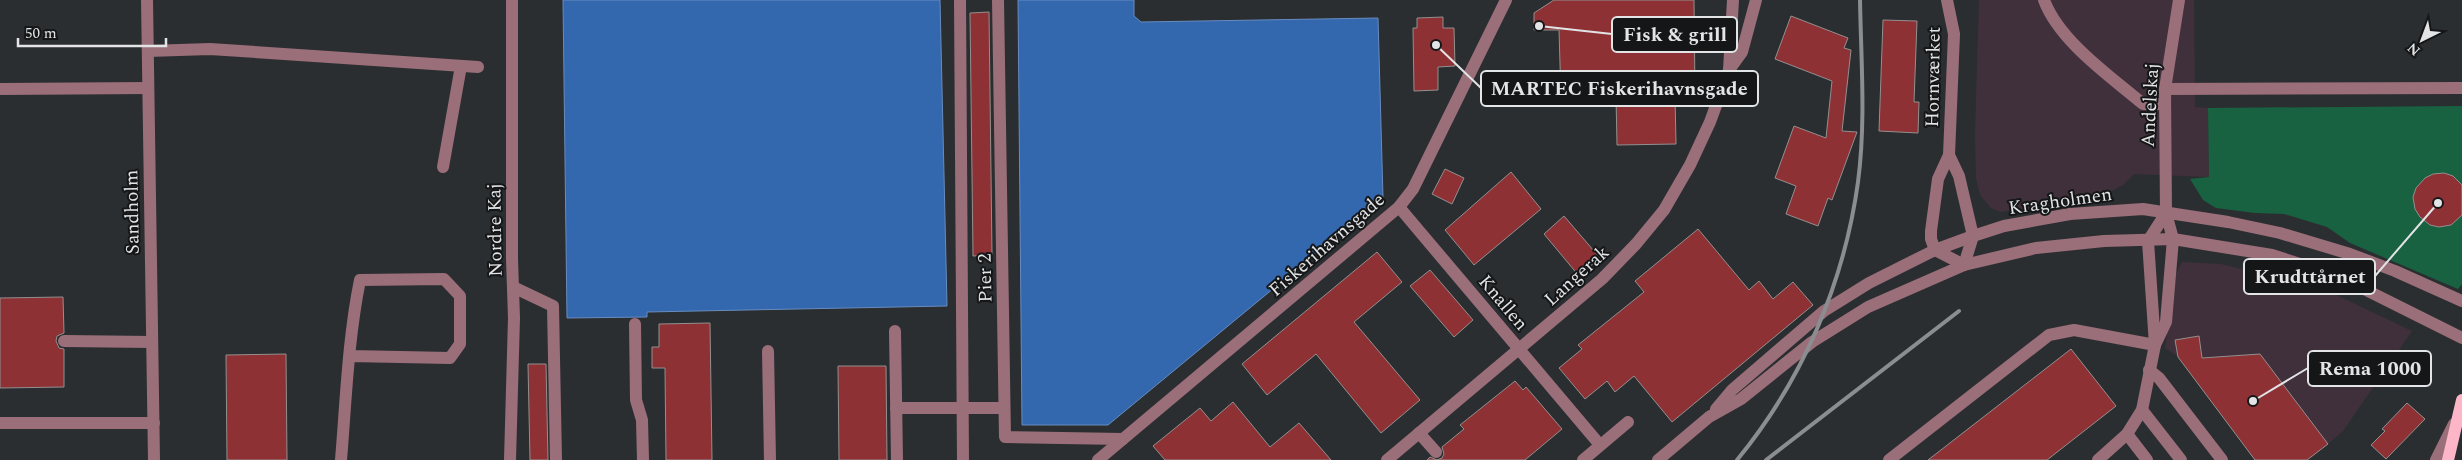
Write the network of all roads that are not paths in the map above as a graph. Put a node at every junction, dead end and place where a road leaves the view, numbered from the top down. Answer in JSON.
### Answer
{"nodes":[{"id":1,"x":147,"y":0,"type":"edge"},
{"id":2,"x":512,"y":0,"type":"edge"},
{"id":3,"x":960,"y":0,"type":"edge"},
{"id":4,"x":998,"y":0,"type":"edge"},
{"id":5,"x":1506,"y":0,"type":"edge"},
{"id":6,"x":1733,"y":0,"type":"edge"},
{"id":7,"x":1756,"y":0,"type":"edge"},
{"id":8,"x":1947,"y":0,"type":"edge"},
{"id":9,"x":2044,"y":0,"type":"edge"},
{"id":10,"x":2179,"y":0,"type":"edge"},
{"id":11,"x":148,"y":51,"type":"junction"},
{"id":12,"x":461,"y":66,"type":"junction"},
{"id":13,"x":478,"y":67,"type":"dead end"},
{"id":14,"x":1729,"y":70,"type":"junction"},
{"id":15,"x":148,"y":88,"type":"junction"},
{"id":16,"x":2462,"y":88,"type":"edge"},
{"id":17,"x":0,"y":89,"type":"edge"},
{"id":18,"x":2165,"y":89,"type":"junction"},
{"id":19,"x":2165,"y":104,"type":"junction"},
{"id":20,"x":1949,"y":155,"type":"junction"},
{"id":21,"x":443,"y":167,"type":"dead end"},
{"id":22,"x":1399,"y":207,"type":"junction"},
{"id":23,"x":2166,"y":213,"type":"junction"},
{"id":24,"x":1973,"y":236,"type":"junction"},
{"id":25,"x":2173,"y":239,"type":"junction"},
{"id":26,"x":2148,"y":241,"type":"junction"},
{"id":27,"x":1935,"y":250,"type":"junction"},
{"id":28,"x":1964,"y":265,"type":"junction"},
{"id":29,"x":513,"y":287,"type":"junction"},
{"id":30,"x":2462,"y":301,"type":"edge"},
{"id":31,"x":635,"y":324,"type":"dead end"},
{"id":32,"x":895,"y":331,"type":"dead end"},
{"id":33,"x":2462,"y":338,"type":"edge"},
{"id":34,"x":64,"y":341,"type":"dead end"},
{"id":35,"x":152,"y":342,"type":"junction"},
{"id":36,"x":2155,"y":346,"type":"junction"},
{"id":37,"x":1520,"y":350,"type":"junction"},
{"id":38,"x":768,"y":351,"type":"dead end"},
{"id":39,"x":350,"y":356,"type":"junction"},
{"id":40,"x":2149,"y":370,"type":"junction"},
{"id":41,"x":2462,"y":400,"type":"edge"},
{"id":42,"x":896,"y":408,"type":"junction"},
{"id":43,"x":963,"y":408,"type":"junction"},
{"id":44,"x":1004,"y":408,"type":"junction"},
{"id":45,"x":2142,"y":410,"type":"junction"},
{"id":46,"x":1710,"y":417,"type":"junction"},
{"id":47,"x":2456,"y":419,"type":"junction"},
{"id":48,"x":1628,"y":422,"type":"dead end"},
{"id":49,"x":154,"y":423,"type":"junction"},
{"id":50,"x":0,"y":424,"type":"edge"},
{"id":51,"x":1419,"y":433,"type":"junction"},
{"id":52,"x":2127,"y":434,"type":"junction"},
{"id":53,"x":1123,"y":439,"type":"junction"},
{"id":54,"x":1600,"y":445,"type":"junction"},
{"id":55,"x":1436,"y":452,"type":"dead end"},
{"id":56,"x":2112,"y":456,"type":"edge"},
{"id":57,"x":154,"y":460,"type":"edge"},
{"id":58,"x":341,"y":460,"type":"edge"},
{"id":59,"x":510,"y":460,"type":"edge"},
{"id":60,"x":556,"y":460,"type":"edge"},
{"id":61,"x":643,"y":460,"type":"edge"},
{"id":62,"x":770,"y":460,"type":"edge"},
{"id":63,"x":897,"y":460,"type":"edge"},
{"id":64,"x":963,"y":460,"type":"edge"},
{"id":65,"x":1098,"y":460,"type":"edge"},
{"id":66,"x":1387,"y":460,"type":"edge"},
{"id":67,"x":1583,"y":460,"type":"edge"},
{"id":68,"x":1658,"y":460,"type":"edge"},
{"id":69,"x":1889,"y":460,"type":"edge"},
{"id":70,"x":2098,"y":460,"type":"edge"},
{"id":71,"x":2147,"y":460,"type":"edge"},
{"id":72,"x":2181,"y":460,"type":"edge"},
{"id":73,"x":2222,"y":460,"type":"edge"},
{"id":74,"x":2436,"y":460,"type":"edge"},
{"id":75,"x":2448,"y":460,"type":"edge"}],
"edges":[{"from":1,"to":11,"type":"street","name":"Sandholm"},
{"from":2,"to":29,"type":"street","name":"Nordre Kaj"},
{"from":3,"to":43,"type":"street","name":"Pier 2"},
{"from":4,"to":44,"type":"street","name":"Pier 2"},
{"from":5,"to":22,"type":"street","name":"Fiskerihavnsgade"},
{"from":6,"to":14,"type":"street","name":"Langerak"},
{"from":7,"to":14,"type":"street","name":"Langerak"},
{"from":8,"to":20,"type":"street","name":"Hornværket"},
{"from":9,"to":19,"type":"street"},
{"from":10,"to":18,"type":"street","name":"Andelskaj"},
{"from":11,"to":12,"type":"street"},
{"from":11,"to":15,"type":"street","name":"Sandholm"},
{"from":12,"to":13,"type":"street"},
{"from":12,"to":21,"type":"street"},
{"from":14,"to":37,"type":"street","name":"Langerak"},
{"from":15,"to":17,"type":"street"},
{"from":15,"to":35,"type":"street","name":"Sandholm"},
{"from":16,"to":18,"type":"street"},
{"from":18,"to":19,"type":"street","name":"Andelskaj"},
{"from":19,"to":23,"type":"street","name":"Andelskaj"},
{"from":20,"to":24,"type":"street","name":"Hornværket"},
{"from":20,"to":27,"type":"street","name":"Hornværket"},
{"from":22,"to":37,"type":"street","name":"Knallen"},
{"from":22,"to":53,"type":"street","name":"Fiskerihavnsgade"},
{"from":23,"to":24,"type":"street","name":"Kragholmen"},
{"from":23,"to":25,"type":"street","name":"Andelskaj"},
{"from":23,"to":26,"type":"street"},
{"from":23,"to":30,"type":"street","name":"Kragholmen"},
{"from":24,"to":27,"type":"street","name":"Kragholmen"},
{"from":24,"to":28,"type":"street"},
{"from":25,"to":26,"type":"street","name":"Kragholmen"},
{"from":25,"to":33,"type":"street","name":"Kragholmen"},
{"from":25,"to":36,"type":"street","name":"Andelskaj"},
{"from":26,"to":28,"type":"street","name":"Kragholmen"},
{"from":26,"to":36,"type":"street"},
{"from":27,"to":28,"type":"street"},
{"from":27,"to":46,"type":"street","name":"Kragholmen"},
{"from":28,"to":46,"type":"street","name":"Kragholmen"},
{"from":29,"to":59,"type":"street","name":"Nordre Kaj"},
{"from":29,"to":60,"type":"street"},
{"from":31,"to":61,"type":"street"},
{"from":32,"to":42,"type":"street"},
{"from":34,"to":35,"type":"street"},
{"from":35,"to":49,"type":"street","name":"Sandholm"},
{"from":36,"to":40,"type":"street"},
{"from":36,"to":69,"type":"street"},
{"from":37,"to":51,"type":"street","name":"Langerak"},
{"from":37,"to":54,"type":"street","name":"Knallen"},
{"from":38,"to":62,"type":"street"},
{"from":39,"to":39,"type":"street"},
{"from":39,"to":58,"type":"street"},
{"from":40,"to":45,"type":"street"},
{"from":40,"to":73,"type":"street"},
{"from":41,"to":47,"type":"main road"},
{"from":42,"to":43,"type":"street"},
{"from":42,"to":63,"type":"street"},
{"from":43,"to":44,"type":"street"},
{"from":43,"to":64,"type":"street","name":"Pier 2"},
{"from":44,"to":53,"type":"street","name":"Pier 2"},
{"from":45,"to":52,"type":"street"},
{"from":45,"to":72,"type":"street"},
{"from":46,"to":68,"type":"street","name":"Kragholmen"},
{"from":47,"to":74,"type":"street"},
{"from":47,"to":75,"type":"main road"},
{"from":48,"to":54,"type":"street"},
{"from":49,"to":50,"type":"street"},
{"from":49,"to":57,"type":"street","name":"Sandholm"},
{"from":51,"to":55,"type":"street"},
{"from":51,"to":66,"type":"street","name":"Langerak"},
{"from":52,"to":56,"type":"street"},
{"from":52,"to":71,"type":"street"},
{"from":53,"to":65,"type":"street","name":"Fiskerihavnsgade"},
{"from":54,"to":67,"type":"street"},
{"from":56,"to":70,"type":"street"}]}
